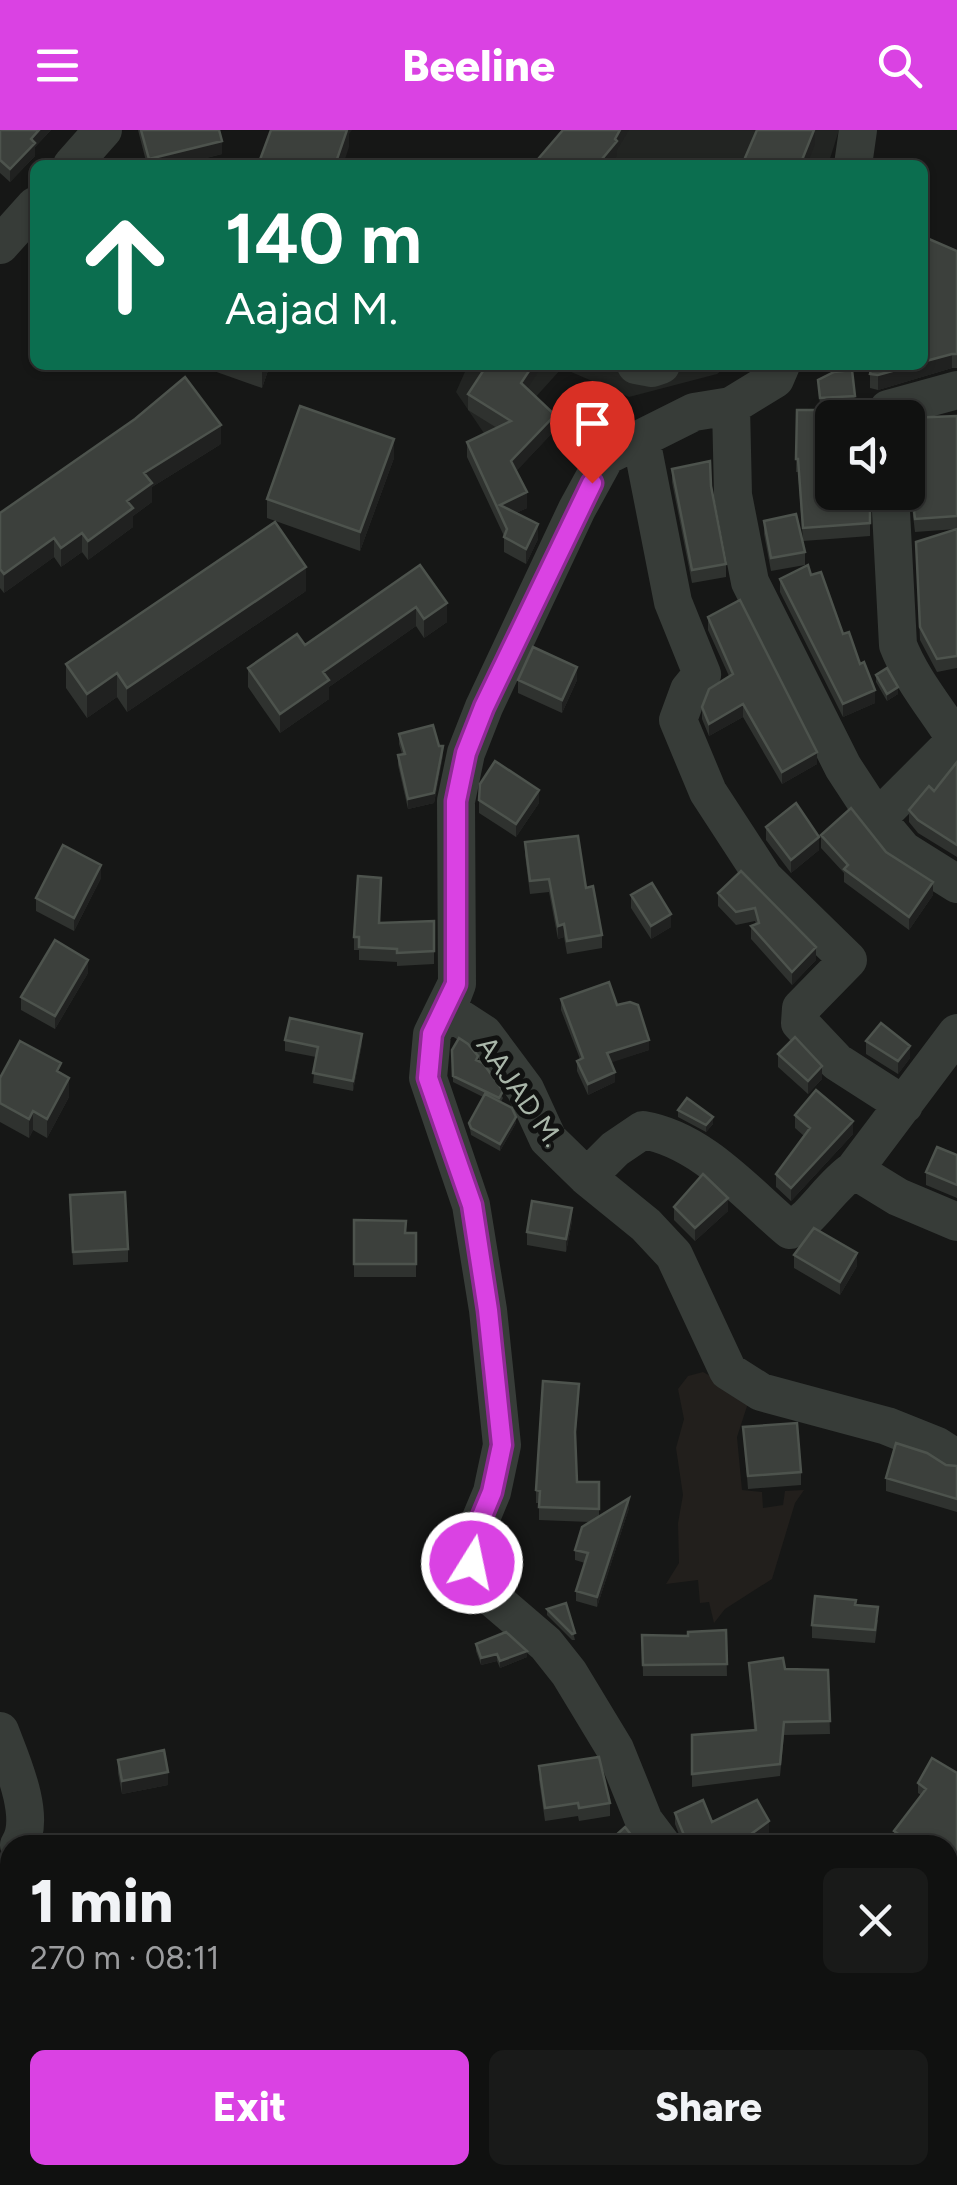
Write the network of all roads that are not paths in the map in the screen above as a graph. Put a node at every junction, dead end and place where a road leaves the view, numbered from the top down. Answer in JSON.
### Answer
{"nodes":[{"id":1,"x":103,"y":130,"type":"edge"},
{"id":2,"x":858,"y":130,"type":"edge"},
{"id":3,"x":76,"y":160,"type":"edge"},
{"id":4,"x":855,"y":160,"type":"edge"},
{"id":5,"x":30,"y":212,"type":"edge"},
{"id":6,"x":0,"y":245,"type":"edge"},
{"id":7,"x":779,"y":370,"type":"edge"},
{"id":8,"x":957,"y":390,"type":"edge"},
{"id":9,"x":921,"y":400,"type":"edge"},
{"id":10,"x":731,"y":406,"type":"junction"},
{"id":11,"x":641,"y":440,"type":"junction"},
{"id":12,"x":891,"y":510,"type":"edge"},
{"id":13,"x":877,"y":820,"type":"junction"},
{"id":14,"x":957,"y":884,"type":"edge"},
{"id":15,"x":456,"y":984,"type":"junction"},
{"id":16,"x":957,"y":1032,"type":"edge"},
{"id":17,"x":904,"y":1105,"type":"junction"},
{"id":18,"x":854,"y":1170,"type":"junction"},
{"id":19,"x":587,"y":1177,"type":"junction"},
{"id":20,"x":957,"y":1222,"type":"edge"},
{"id":21,"x":957,"y":1459,"type":"edge"},
{"id":22,"x":0,"y":1732,"type":"edge"},
{"id":23,"x":24,"y":1835,"type":"edge"},
{"id":24,"x":654,"y":1835,"type":"edge"}],
"edges":[{"from":1,"to":3,"type":"street"},
{"from":2,"to":4,"type":"street"},
{"from":5,"to":6,"type":"street"},
{"from":7,"to":10,"type":"street","name":"AAJAD M."},
{"from":8,"to":9,"type":"street"},
{"from":10,"to":11,"type":"street","name":"AAJAD M."},
{"from":10,"to":13,"type":"street"},
{"from":11,"to":15,"type":"street","name":"AAJAD M."},
{"from":11,"to":17,"type":"street"},
{"from":12,"to":13,"type":"street"},
{"from":13,"to":14,"type":"street"},
{"from":15,"to":19,"type":"street","name":"AAJAD M."},
{"from":15,"to":24,"type":"street"},
{"from":16,"to":17,"type":"street"},
{"from":17,"to":18,"type":"street"},
{"from":18,"to":19,"type":"street"},
{"from":18,"to":20,"type":"street"},
{"from":19,"to":21,"type":"street","name":"AAJAD M."},
{"from":22,"to":23,"type":"street"}]}
